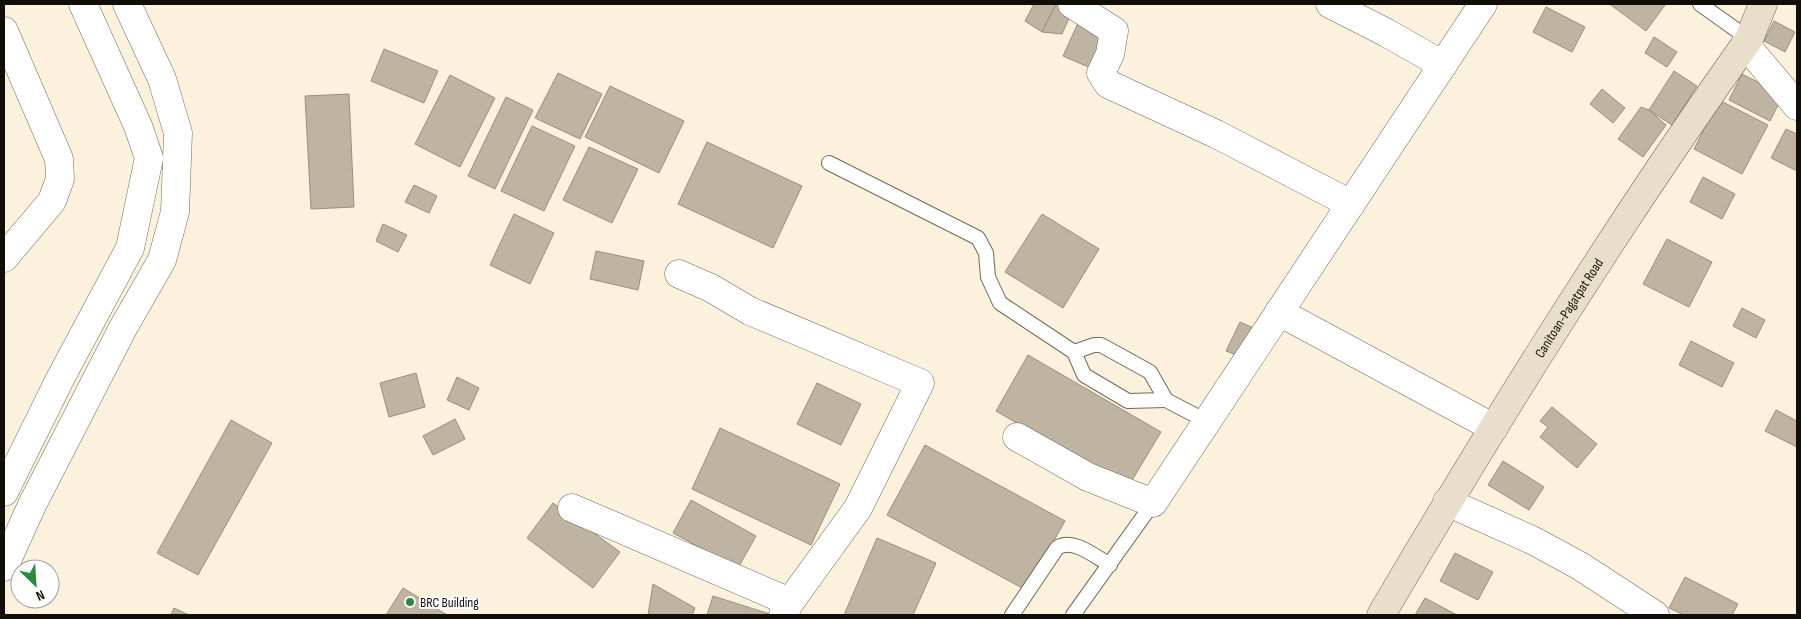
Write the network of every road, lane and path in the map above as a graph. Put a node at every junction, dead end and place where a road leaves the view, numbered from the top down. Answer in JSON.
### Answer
{"nodes":[{"id":1,"x":83,"y":4,"type":"edge"},
{"id":2,"x":127,"y":4,"type":"edge"},
{"id":3,"x":1072,"y":4,"type":"edge"},
{"id":4,"x":1330,"y":4,"type":"edge"},
{"id":5,"x":1483,"y":4,"type":"edge"},
{"id":6,"x":1700,"y":4,"type":"edge"},
{"id":7,"x":1763,"y":4,"type":"edge"},
{"id":8,"x":4,"y":31,"type":"edge"},
{"id":9,"x":1747,"y":41,"type":"junction"},
{"id":10,"x":1443,"y":65,"type":"junction"},
{"id":11,"x":1797,"y":106,"type":"edge"},
{"id":12,"x":829,"y":163,"type":"dead end"},
{"id":13,"x":1351,"y":204,"type":"junction"},
{"id":14,"x":4,"y":258,"type":"edge"},
{"id":15,"x":679,"y":274,"type":"dead end"},
{"id":16,"x":1279,"y":312,"type":"junction"},
{"id":17,"x":1074,"y":352,"type":"junction"},
{"id":18,"x":1166,"y":400,"type":"junction"},
{"id":19,"x":1208,"y":422,"type":"junction"},
{"id":20,"x":1494,"y":428,"type":"junction"},
{"id":21,"x":1017,"y":437,"type":"dead end"},
{"id":22,"x":4,"y":491,"type":"edge"},
{"id":23,"x":1447,"y":502,"type":"junction"},
{"id":24,"x":1153,"y":503,"type":"junction"},
{"id":25,"x":32,"y":505,"type":"junction"},
{"id":26,"x":572,"y":508,"type":"dead end"},
{"id":27,"x":1110,"y":565,"type":"junction"},
{"id":28,"x":4,"y":567,"type":"edge"},
{"id":29,"x":786,"y":608,"type":"edge"},
{"id":30,"x":1012,"y":615,"type":"edge"},
{"id":31,"x":1073,"y":615,"type":"edge"},
{"id":32,"x":1381,"y":615,"type":"edge"},
{"id":33,"x":1655,"y":615,"type":"edge"}],
"edges":[{"from":1,"to":22,"type":"street"},
{"from":2,"to":25,"type":"street"},
{"from":3,"to":13,"type":"street"},
{"from":4,"to":10,"type":"street"},
{"from":5,"to":10,"type":"street"},
{"from":6,"to":9,"type":"lane"},
{"from":7,"to":9,"type":"street","name":"Canitoan-Pagatpat Road"},
{"from":8,"to":14,"type":"street"},
{"from":9,"to":11,"type":"street"},
{"from":9,"to":20,"type":"street","name":"Canitoan-Pagatpat Road"},
{"from":10,"to":13,"type":"street"},
{"from":12,"to":17,"type":"lane"},
{"from":13,"to":16,"type":"street"},
{"from":15,"to":29,"type":"street"},
{"from":16,"to":19,"type":"street"},
{"from":16,"to":20,"type":"street"},
{"from":17,"to":18,"type":"lane"},
{"from":17,"to":18,"type":"lane"},
{"from":18,"to":19,"type":"lane"},
{"from":19,"to":24,"type":"street"},
{"from":20,"to":23,"type":"street","name":"Canitoan-Pagatpat Road"},
{"from":21,"to":24,"type":"street"},
{"from":22,"to":25,"type":"street"},
{"from":23,"to":32,"type":"street","name":"Canitoan-Pagatpat Road"},
{"from":23,"to":33,"type":"street"},
{"from":24,"to":27,"type":"lane"},
{"from":25,"to":28,"type":"street"},
{"from":26,"to":29,"type":"street"},
{"from":27,"to":30,"type":"lane"},
{"from":27,"to":31,"type":"lane"}]}
